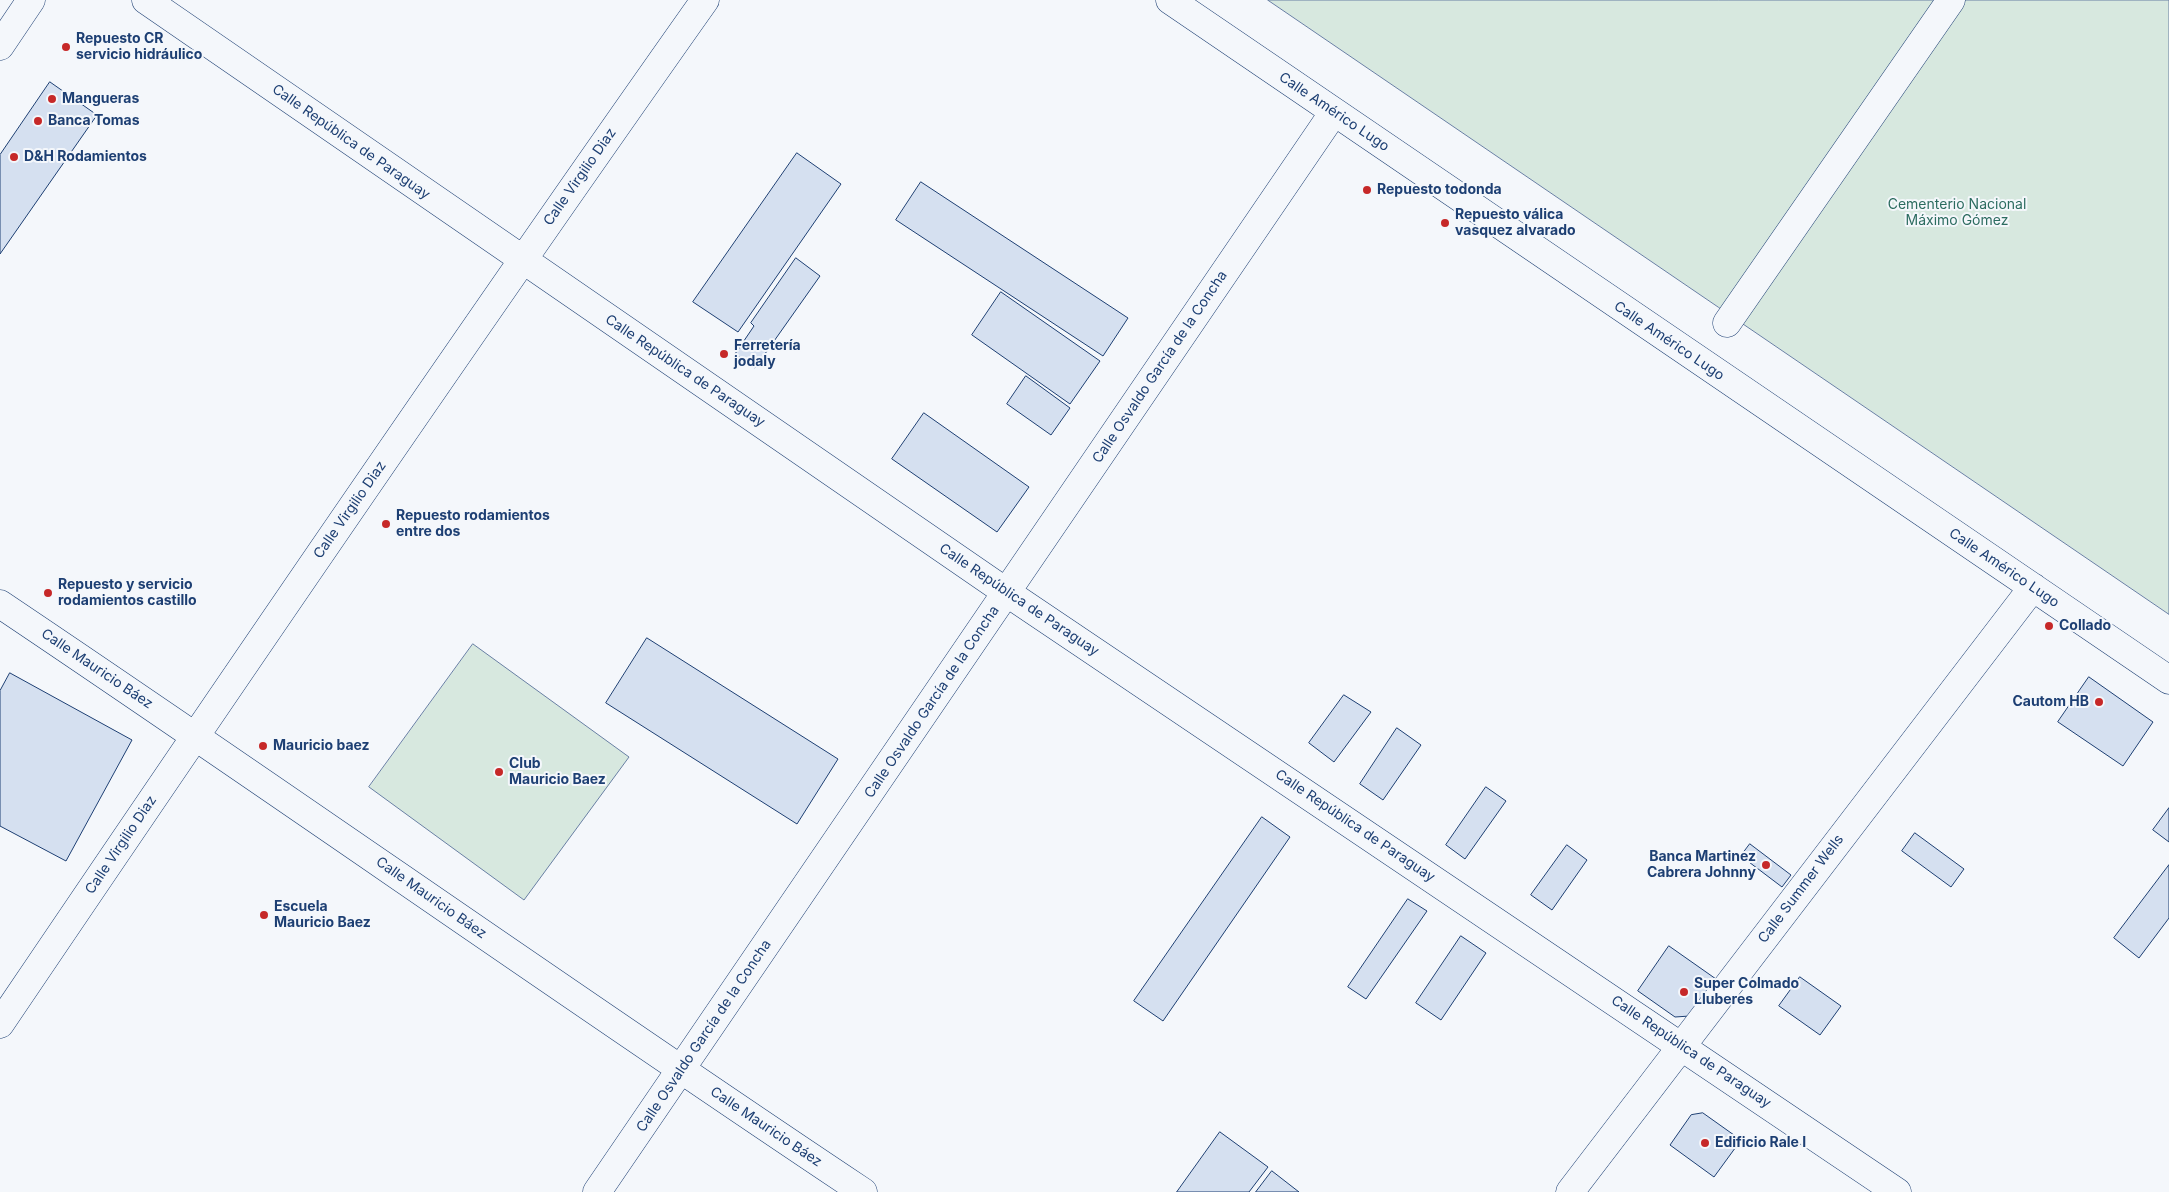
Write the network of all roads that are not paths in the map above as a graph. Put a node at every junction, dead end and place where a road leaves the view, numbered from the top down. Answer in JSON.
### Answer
{"nodes":[{"id":1,"x":31,"y":0,"type":"edge"},
{"id":2,"x":705,"y":0,"type":"edge"},
{"id":3,"x":1170,"y":0,"type":"edge"},
{"id":4,"x":1951,"y":0,"type":"edge"},
{"id":5,"x":154,"y":2,"type":"edge"},
{"id":6,"x":0,"y":46,"type":"edge"},
{"id":7,"x":1334,"y":112,"type":"junction"},
{"id":8,"x":521,"y":259,"type":"junction"},
{"id":9,"x":1727,"y":323,"type":"dead end"},
{"id":10,"x":2032,"y":587,"type":"junction"},
{"id":11,"x":1006,"y":592,"type":"junction"},
{"id":12,"x":0,"y":604,"type":"edge"},
{"id":13,"x":2169,"y":680,"type":"edge"},
{"id":14,"x":195,"y":735,"type":"junction"},
{"id":15,"x":0,"y":1024,"type":"edge"},
{"id":16,"x":1681,"y":1046,"type":"junction"},
{"id":17,"x":680,"y":1070,"type":"junction"},
{"id":18,"x":597,"y":1192,"type":"edge"},
{"id":19,"x":863,"y":1192,"type":"edge"},
{"id":20,"x":1570,"y":1192,"type":"edge"},
{"id":21,"x":1897,"y":1192,"type":"edge"}],
"edges":[{"from":1,"to":6,"type":"street"},
{"from":2,"to":8,"type":"street","name":"Calle Virgilio Diaz"},
{"from":3,"to":7,"type":"street","name":"Calle Américo Lugo"},
{"from":4,"to":9,"type":"street"},
{"from":5,"to":8,"type":"street","name":"Calle República de Paraguay"},
{"from":7,"to":10,"type":"street","name":"Calle Américo Lugo"},
{"from":7,"to":11,"type":"street","name":"Calle Osvaldo García de la Concha"},
{"from":8,"to":11,"type":"street","name":"Calle República de Paraguay"},
{"from":8,"to":14,"type":"street","name":"Calle Virgilio Diaz"},
{"from":10,"to":13,"type":"street","name":"Calle Américo Lugo"},
{"from":10,"to":16,"type":"street","name":"Calle Summer Wells"},
{"from":11,"to":16,"type":"street","name":"Calle República de Paraguay"},
{"from":11,"to":17,"type":"street","name":"Calle Osvaldo García de la Concha"},
{"from":12,"to":14,"type":"street","name":"Calle Mauricio Báez"},
{"from":14,"to":15,"type":"street","name":"Calle Virgilio Diaz"},
{"from":14,"to":17,"type":"street","name":"Calle Mauricio Báez"},
{"from":16,"to":20,"type":"street","name":"Calle Summer Wells"},
{"from":16,"to":21,"type":"street","name":"Calle República de Paraguay"},
{"from":17,"to":18,"type":"street","name":"Calle Osvaldo García de la Concha"},
{"from":17,"to":19,"type":"street","name":"Calle Mauricio Báez"}]}
